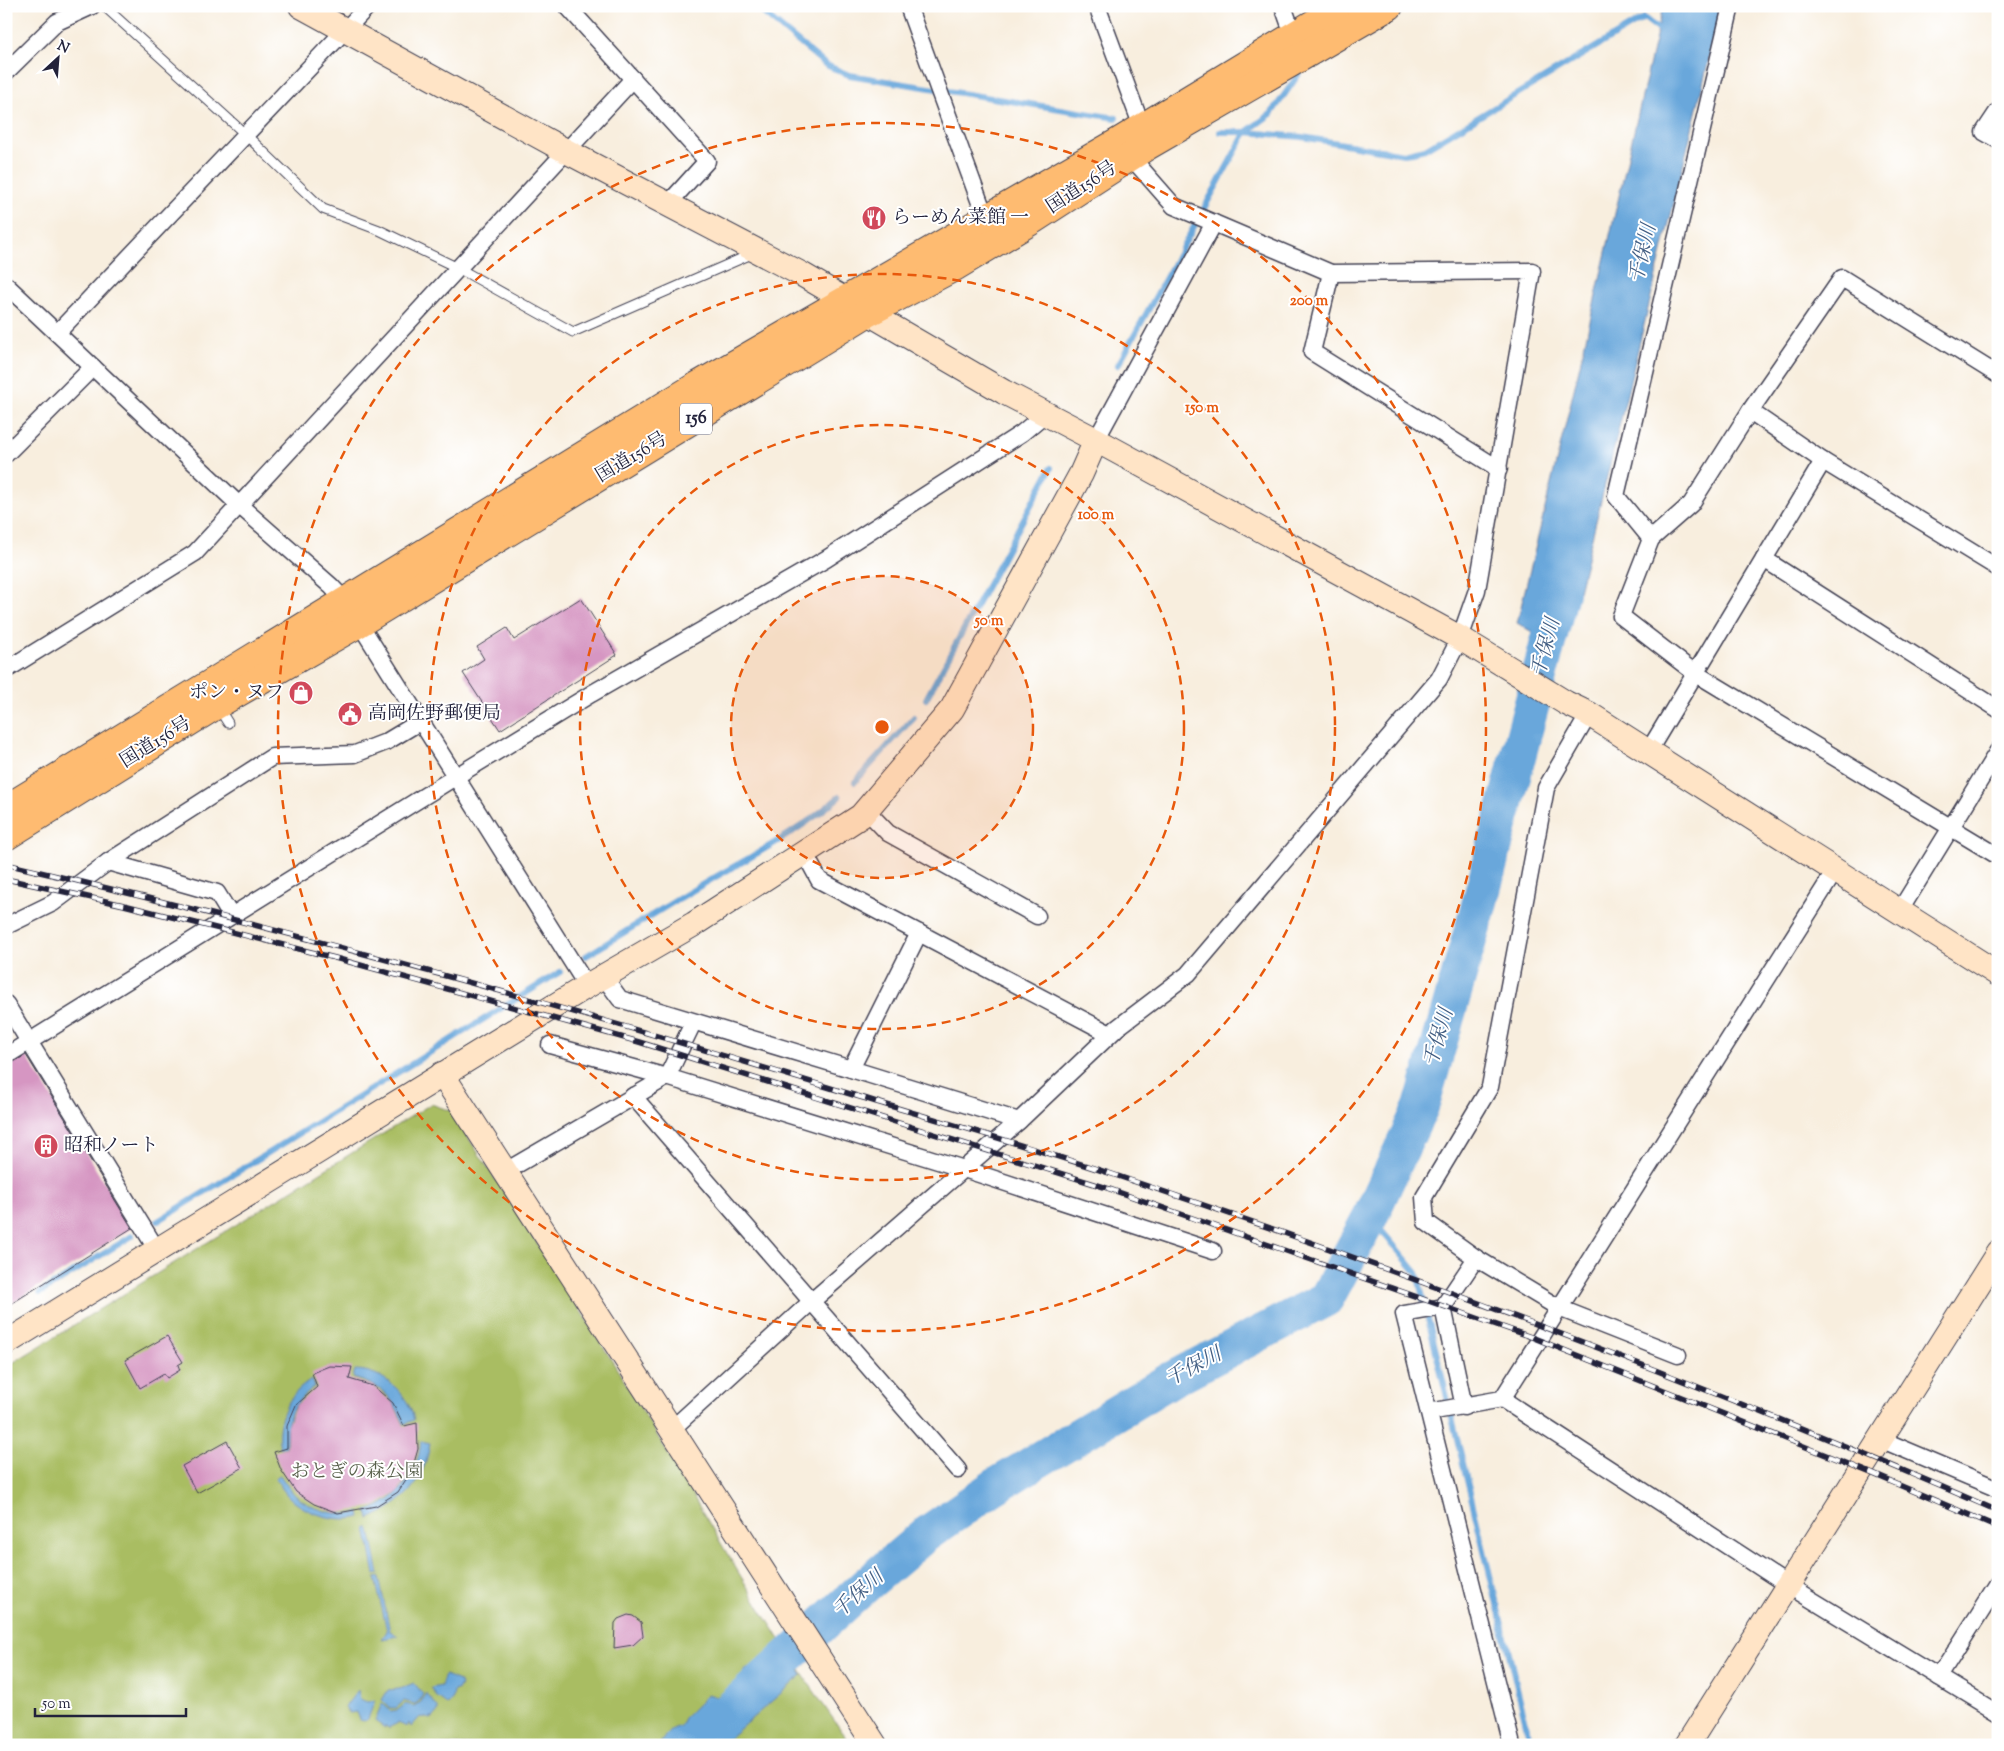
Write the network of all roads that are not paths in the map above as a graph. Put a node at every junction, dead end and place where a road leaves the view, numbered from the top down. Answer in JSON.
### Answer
{"nodes":[{"id":1,"x":92,"y":6,"type":"edge"},
{"id":2,"x":104,"y":6,"type":"edge"},
{"id":3,"x":301,"y":6,"type":"edge"},
{"id":4,"x":368,"y":6,"type":"edge"},
{"id":5,"x":567,"y":6,"type":"edge"},
{"id":6,"x":908,"y":6,"type":"edge"},
{"id":7,"x":1097,"y":6,"type":"edge"},
{"id":8,"x":1283,"y":6,"type":"edge"},
{"id":9,"x":1343,"y":6,"type":"edge"},
{"id":10,"x":1389,"y":6,"type":"edge"},
{"id":11,"x":1731,"y":6,"type":"edge"},
{"id":12,"x":347,"y":31,"type":"junction"},
{"id":13,"x":1294,"y":37,"type":"junction"},
{"id":14,"x":6,"y":72,"type":"edge"},
{"id":15,"x":634,"y":78,"type":"junction"},
{"id":16,"x":1998,"y":111,"type":"edge"},
{"id":17,"x":1142,"y":127,"type":"junction"},
{"id":18,"x":245,"y":134,"type":"junction"},
{"id":19,"x":1998,"y":140,"type":"edge"},
{"id":20,"x":566,"y":151,"type":"junction"},
{"id":21,"x":1131,"y":157,"type":"junction"},
{"id":22,"x":668,"y":204,"type":"junction"},
{"id":23,"x":986,"y":219,"type":"junction"},
{"id":24,"x":1214,"y":223,"type":"junction"},
{"id":25,"x":758,"y":250,"type":"junction"},
{"id":26,"x":458,"y":268,"type":"junction"},
{"id":27,"x":1331,"y":273,"type":"junction"},
{"id":28,"x":6,"y":285,"type":"edge"},
{"id":29,"x":857,"y":307,"type":"junction"},
{"id":30,"x":57,"y":332,"type":"junction"},
{"id":31,"x":93,"y":367,"type":"junction"},
{"id":32,"x":1998,"y":375,"type":"edge"},
{"id":33,"x":1750,"y":411,"type":"junction"},
{"id":34,"x":1046,"y":413,"type":"junction"},
{"id":35,"x":1096,"y":440,"type":"junction"},
{"id":36,"x":6,"y":454,"type":"edge"},
{"id":37,"x":1824,"y":460,"type":"junction"},
{"id":38,"x":1500,"y":469,"type":"junction"},
{"id":39,"x":239,"y":505,"type":"junction"},
{"id":40,"x":1651,"y":539,"type":"junction"},
{"id":41,"x":1764,"y":559,"type":"junction"},
{"id":42,"x":1998,"y":568,"type":"edge"},
{"id":43,"x":352,"y":612,"type":"junction"},
{"id":44,"x":1460,"y":638,"type":"junction"},
{"id":45,"x":6,"y":670,"type":"edge"},
{"id":46,"x":1695,"y":673,"type":"junction"},
{"id":47,"x":1998,"y":709,"type":"edge"},
{"id":48,"x":1590,"y":714,"type":"junction"},
{"id":49,"x":421,"y":721,"type":"junction"},
{"id":50,"x":1998,"y":751,"type":"edge"},
{"id":51,"x":1648,"y":752,"type":"junction"},
{"id":52,"x":455,"y":777,"type":"junction"},
{"id":53,"x":6,"y":809,"type":"edge"},
{"id":54,"x":866,"y":810,"type":"junction"},
{"id":55,"x":1951,"y":828,"type":"junction"},
{"id":56,"x":6,"y":836,"type":"edge"},
{"id":57,"x":805,"y":854,"type":"junction"},
{"id":58,"x":1998,"y":856,"type":"edge"},
{"id":59,"x":108,"y":862,"type":"junction"},
{"id":60,"x":1835,"y":871,"type":"junction"},
{"id":61,"x":1899,"y":912,"type":"junction"},
{"id":62,"x":232,"y":916,"type":"junction"},
{"id":63,"x":1037,"y":916,"type":"dead end"},
{"id":64,"x":6,"y":926,"type":"edge"},
{"id":65,"x":919,"y":933,"type":"junction"},
{"id":66,"x":1998,"y":974,"type":"edge"},
{"id":67,"x":595,"y":981,"type":"junction"},
{"id":68,"x":6,"y":1004,"type":"edge"},
{"id":69,"x":693,"y":1023,"type":"junction"},
{"id":70,"x":1110,"y":1034,"type":"junction"},
{"id":71,"x":29,"y":1042,"type":"junction"},
{"id":72,"x":550,"y":1045,"type":"dead end"},
{"id":73,"x":6,"y":1056,"type":"edge"},
{"id":74,"x":851,"y":1069,"type":"junction"},
{"id":75,"x":442,"y":1074,"type":"junction"},
{"id":76,"x":667,"y":1077,"type":"junction"},
{"id":77,"x":633,"y":1096,"type":"junction"},
{"id":78,"x":1019,"y":1121,"type":"junction"},
{"id":79,"x":964,"y":1169,"type":"junction"},
{"id":80,"x":506,"y":1171,"type":"junction"},
{"id":81,"x":157,"y":1250,"type":"junction"},
{"id":82,"x":1213,"y":1251,"type":"dead end"},
{"id":83,"x":1998,"y":1254,"type":"edge"},
{"id":84,"x":1476,"y":1258,"type":"junction"},
{"id":85,"x":812,"y":1301,"type":"junction"},
{"id":86,"x":1443,"y":1307,"type":"junction"},
{"id":87,"x":1559,"y":1308,"type":"junction"},
{"id":88,"x":6,"y":1342,"type":"edge"},
{"id":89,"x":1678,"y":1355,"type":"dead end"},
{"id":90,"x":1502,"y":1399,"type":"junction"},
{"id":91,"x":1464,"y":1407,"type":"junction"},
{"id":92,"x":1429,"y":1412,"type":"junction"},
{"id":93,"x":672,"y":1429,"type":"junction"},
{"id":94,"x":1880,"y":1439,"type":"junction"},
{"id":95,"x":958,"y":1470,"type":"dead end"},
{"id":96,"x":1998,"y":1489,"type":"edge"},
{"id":97,"x":1998,"y":1584,"type":"edge"},
{"id":98,"x":1789,"y":1586,"type":"junction"},
{"id":99,"x":1938,"y":1677,"type":"junction"},
{"id":100,"x":1998,"y":1713,"type":"edge"},
{"id":101,"x":875,"y":1745,"type":"edge"},
{"id":102,"x":1512,"y":1745,"type":"edge"},
{"id":103,"x":1688,"y":1745,"type":"edge"}],
"edges":[{"from":1,"to":14,"type":"street"},
{"from":2,"to":18,"type":"lane"},
{"from":3,"to":12,"type":"street"},
{"from":4,"to":12,"type":"street"},
{"from":5,"to":15,"type":"street"},
{"from":6,"to":23,"type":"street"},
{"from":7,"to":17,"type":"street"},
{"from":8,"to":13,"type":"street"},
{"from":9,"to":13,"type":"highway","name":"国道156号","number":"156"},
{"from":10,"to":21,"type":"highway","name":"国道156号","number":"156"},
{"from":11,"to":40,"type":"street"},
{"from":12,"to":18,"type":"street"},
{"from":12,"to":20,"type":"street"},
{"from":13,"to":17,"type":"highway","name":"国道156号","number":"156"},
{"from":15,"to":20,"type":"street"},
{"from":15,"to":22,"type":"street"},
{"from":16,"to":19,"type":"street"},
{"from":17,"to":23,"type":"highway","name":"国道156号","number":"156"},
{"from":18,"to":26,"type":"lane"},
{"from":18,"to":30,"type":"street"},
{"from":20,"to":22,"type":"street"},
{"from":20,"to":26,"type":"street"},
{"from":21,"to":24,"type":"street"},
{"from":21,"to":29,"type":"highway","name":"国道156号","number":"156"},
{"from":22,"to":25,"type":"street"},
{"from":23,"to":29,"type":"highway","name":"国道156号","number":"156"},
{"from":24,"to":27,"type":"street"},
{"from":24,"to":35,"type":"street"},
{"from":25,"to":26,"type":"lane"},
{"from":25,"to":29,"type":"street"},
{"from":26,"to":39,"type":"street"},
{"from":27,"to":38,"type":"street"},
{"from":27,"to":38,"type":"street"},
{"from":28,"to":30,"type":"street"},
{"from":29,"to":34,"type":"street"},
{"from":29,"to":43,"type":"highway","name":"国道156号","number":"156"},
{"from":30,"to":31,"type":"street"},
{"from":31,"to":36,"type":"street"},
{"from":31,"to":39,"type":"street"},
{"from":32,"to":33,"type":"street"},
{"from":33,"to":37,"type":"street"},
{"from":33,"to":40,"type":"street"},
{"from":34,"to":35,"type":"street"},
{"from":34,"to":52,"type":"street"},
{"from":35,"to":44,"type":"street"},
{"from":35,"to":54,"type":"street"},
{"from":37,"to":41,"type":"street"},
{"from":37,"to":42,"type":"street"},
{"from":38,"to":44,"type":"street"},
{"from":39,"to":43,"type":"street"},
{"from":39,"to":45,"type":"street"},
{"from":40,"to":46,"type":"street"},
{"from":41,"to":46,"type":"street"},
{"from":41,"to":47,"type":"street"},
{"from":43,"to":49,"type":"street"},
{"from":43,"to":53,"type":"highway","name":"国道156号","number":"156"},
{"from":43,"to":56,"type":"highway","name":"国道156号","number":"156"},
{"from":44,"to":48,"type":"street"},
{"from":44,"to":70,"type":"street"},
{"from":46,"to":51,"type":"street"},
{"from":46,"to":55,"type":"street"},
{"from":48,"to":51,"type":"street"},
{"from":48,"to":84,"type":"street"},
{"from":49,"to":52,"type":"street"},
{"from":49,"to":59,"type":"street"},
{"from":50,"to":55,"type":"street"},
{"from":51,"to":60,"type":"street"},
{"from":52,"to":62,"type":"street"},
{"from":52,"to":67,"type":"street"},
{"from":54,"to":57,"type":"street"},
{"from":54,"to":63,"type":"street"},
{"from":55,"to":58,"type":"street"},
{"from":55,"to":61,"type":"street"},
{"from":57,"to":65,"type":"street"},
{"from":57,"to":67,"type":"street"},
{"from":59,"to":62,"type":"street"},
{"from":59,"to":64,"type":"street"},
{"from":60,"to":61,"type":"street"},
{"from":60,"to":87,"type":"street"},
{"from":61,"to":66,"type":"street"},
{"from":62,"to":71,"type":"street"},
{"from":65,"to":70,"type":"street"},
{"from":65,"to":74,"type":"street"},
{"from":67,"to":69,"type":"street"},
{"from":67,"to":75,"type":"street"},
{"from":68,"to":71,"type":"street"},
{"from":69,"to":74,"type":"street"},
{"from":69,"to":76,"type":"street"},
{"from":70,"to":78,"type":"street"},
{"from":71,"to":73,"type":"street"},
{"from":71,"to":81,"type":"street"},
{"from":72,"to":76,"type":"street"},
{"from":74,"to":78,"type":"street"},
{"from":75,"to":80,"type":"street"},
{"from":75,"to":81,"type":"street"},
{"from":76,"to":77,"type":"street"},
{"from":76,"to":79,"type":"street"},
{"from":77,"to":80,"type":"street"},
{"from":77,"to":85,"type":"street"},
{"from":78,"to":79,"type":"street"},
{"from":79,"to":82,"type":"street"},
{"from":79,"to":85,"type":"street"},
{"from":80,"to":93,"type":"street"},
{"from":81,"to":88,"type":"street"},
{"from":83,"to":94,"type":"street"},
{"from":84,"to":86,"type":"street"},
{"from":84,"to":87,"type":"street"},
{"from":85,"to":93,"type":"street"},
{"from":85,"to":95,"type":"street"},
{"from":86,"to":91,"type":"street"},
{"from":86,"to":92,"type":"street"},
{"from":87,"to":89,"type":"street"},
{"from":87,"to":90,"type":"street"},
{"from":90,"to":91,"type":"street"},
{"from":90,"to":98,"type":"street"},
{"from":91,"to":92,"type":"street"},
{"from":92,"to":102,"type":"street"},
{"from":93,"to":101,"type":"street"},
{"from":94,"to":96,"type":"street"},
{"from":94,"to":98,"type":"street"},
{"from":97,"to":99,"type":"street"},
{"from":98,"to":99,"type":"street"},
{"from":98,"to":103,"type":"street"},
{"from":99,"to":100,"type":"street"}]}
